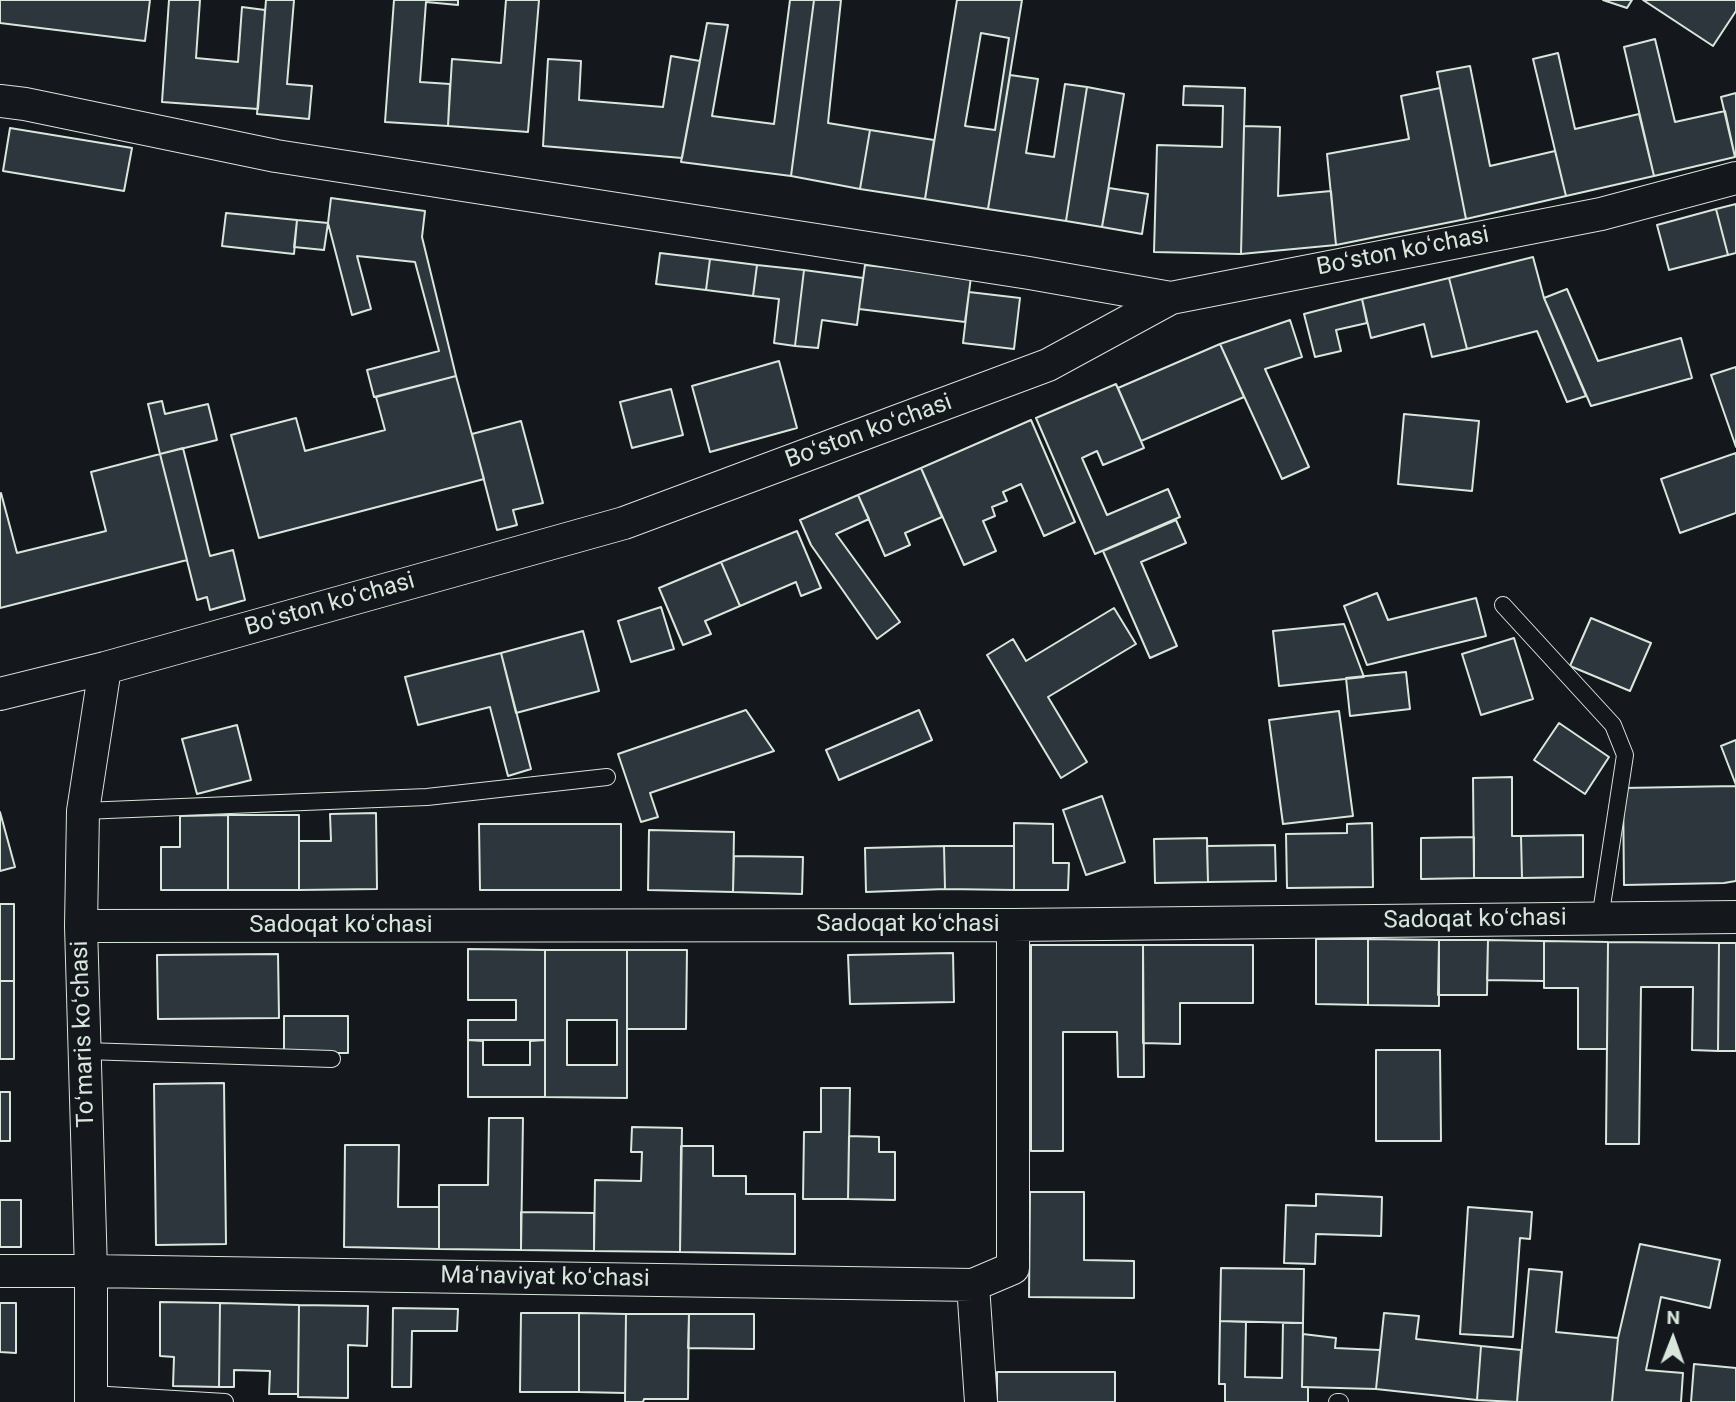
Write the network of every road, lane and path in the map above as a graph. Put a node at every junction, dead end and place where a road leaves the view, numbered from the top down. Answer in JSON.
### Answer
{"nodes":[{"id":1,"x":0,"y":101,"type":"edge"},
{"id":2,"x":1736,"y":178,"type":"edge"},
{"id":3,"x":1171,"y":298,"type":"junction"},
{"id":4,"x":1503,"y":605,"type":"dead end"},
{"id":5,"x":105,"y":668,"type":"junction"},
{"id":6,"x":0,"y":694,"type":"edge"},
{"id":7,"x":607,"y":777,"type":"dead end"},
{"id":8,"x":83,"y":811,"type":"junction"},
{"id":9,"x":1736,"y":917,"type":"edge"},
{"id":10,"x":1600,"y":919,"type":"junction"},
{"id":11,"x":1013,"y":925,"type":"junction"},
{"id":12,"x":81,"y":926,"type":"junction"},
{"id":13,"x":85,"y":1051,"type":"junction"},
{"id":14,"x":332,"y":1059,"type":"dead end"},
{"id":15,"x":0,"y":1270,"type":"edge"},
{"id":16,"x":91,"y":1271,"type":"junction"},
{"id":17,"x":973,"y":1285,"type":"junction"},
{"id":18,"x":91,"y":1398,"type":"edge"},
{"id":19,"x":225,"y":1402,"type":"edge"},
{"id":20,"x":981,"y":1402,"type":"edge"}],
"edges":[{"from":1,"to":3,"type":"street"},
{"from":2,"to":3,"type":"street","name":"Boʻston koʻchasi"},
{"from":3,"to":5,"type":"street","name":"Boʻston koʻchasi"},
{"from":4,"to":10,"type":"lane"},
{"from":5,"to":6,"type":"street","name":"Boʻston koʻchasi"},
{"from":5,"to":8,"type":"street","name":"Toʻmaris koʻchasi"},
{"from":7,"to":8,"type":"lane"},
{"from":8,"to":12,"type":"street","name":"Toʻmaris koʻchasi"},
{"from":9,"to":10,"type":"street","name":"Sadoqat koʻchasi"},
{"from":10,"to":11,"type":"street","name":"Sadoqat koʻchasi"},
{"from":11,"to":12,"type":"street","name":"Sadoqat koʻchasi"},
{"from":11,"to":17,"type":"street"},
{"from":12,"to":13,"type":"street","name":"Toʻmaris koʻchasi"},
{"from":13,"to":14,"type":"lane"},
{"from":13,"to":16,"type":"street","name":"Toʻmaris koʻchasi"},
{"from":15,"to":16,"type":"street","name":"Maʻnaviyat koʻchasi"},
{"from":16,"to":17,"type":"street","name":"Maʻnaviyat koʻchasi"},
{"from":16,"to":18,"type":"street","name":"Toʻmaris koʻchasi"},
{"from":17,"to":20,"type":"street"},
{"from":18,"to":19,"type":"lane"}]}
